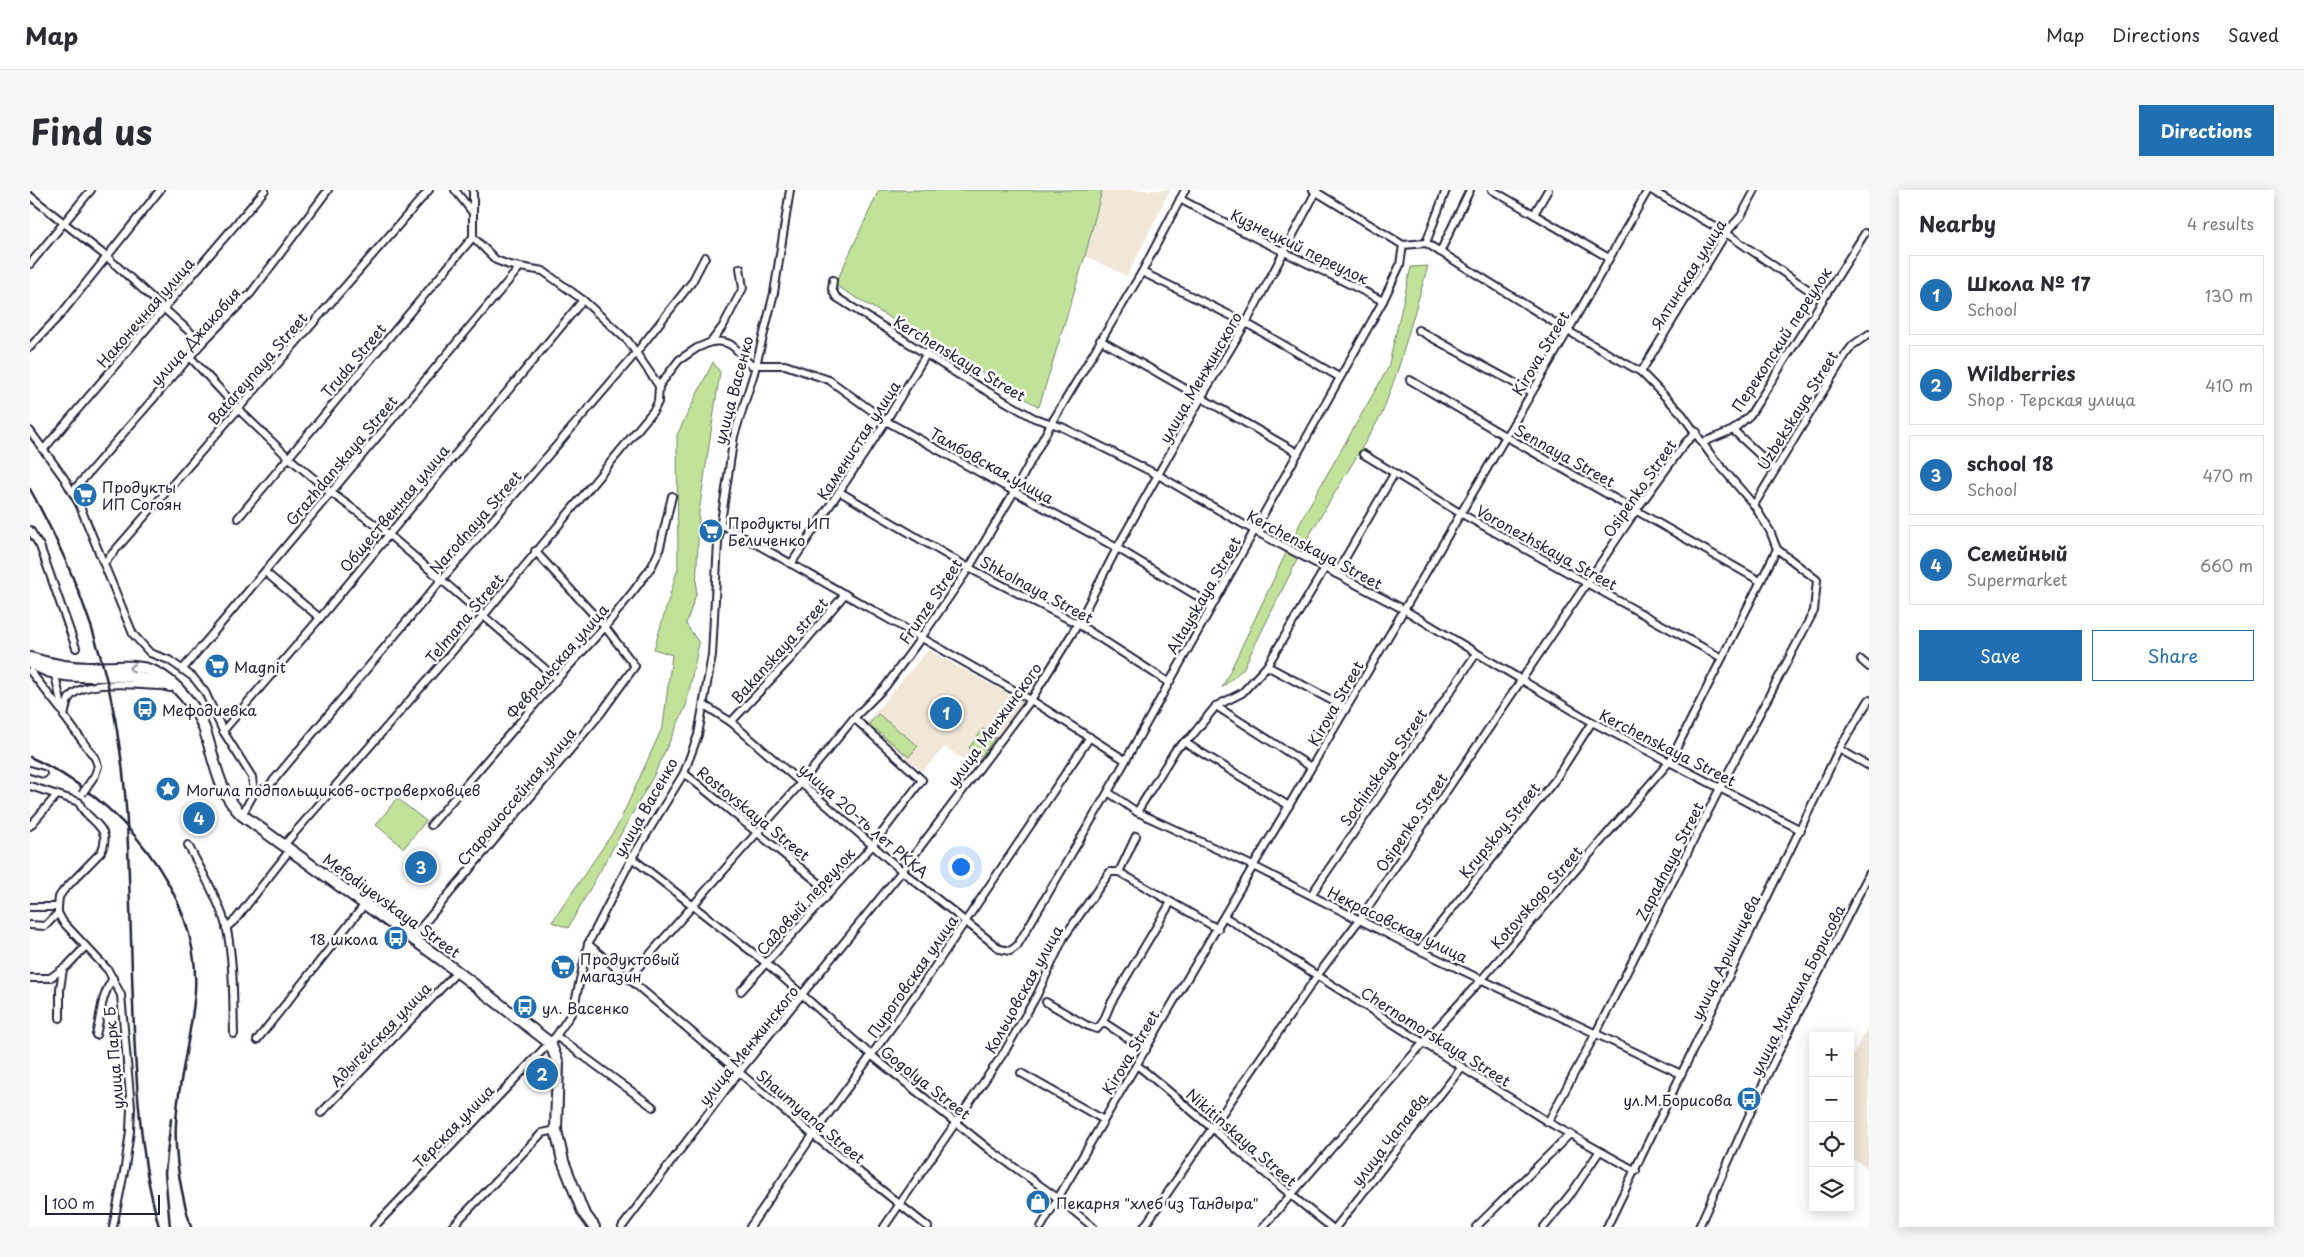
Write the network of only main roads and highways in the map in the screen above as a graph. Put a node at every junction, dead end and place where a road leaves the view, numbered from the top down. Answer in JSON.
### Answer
{"nodes":[{"id":1,"x":30,"y":658,"type":"edge"},
{"id":2,"x":30,"y":662,"type":"edge"},
{"id":3,"x":54,"y":669,"type":"junction"},
{"id":4,"x":594,"y":1227,"type":"edge"}],
"edges":[{"from":1,"to":3,"type":"main road"},
{"from":2,"to":3,"type":"main road"},
{"from":3,"to":4,"type":"main road","name":"Mefodiyevskaya Street"}]}
